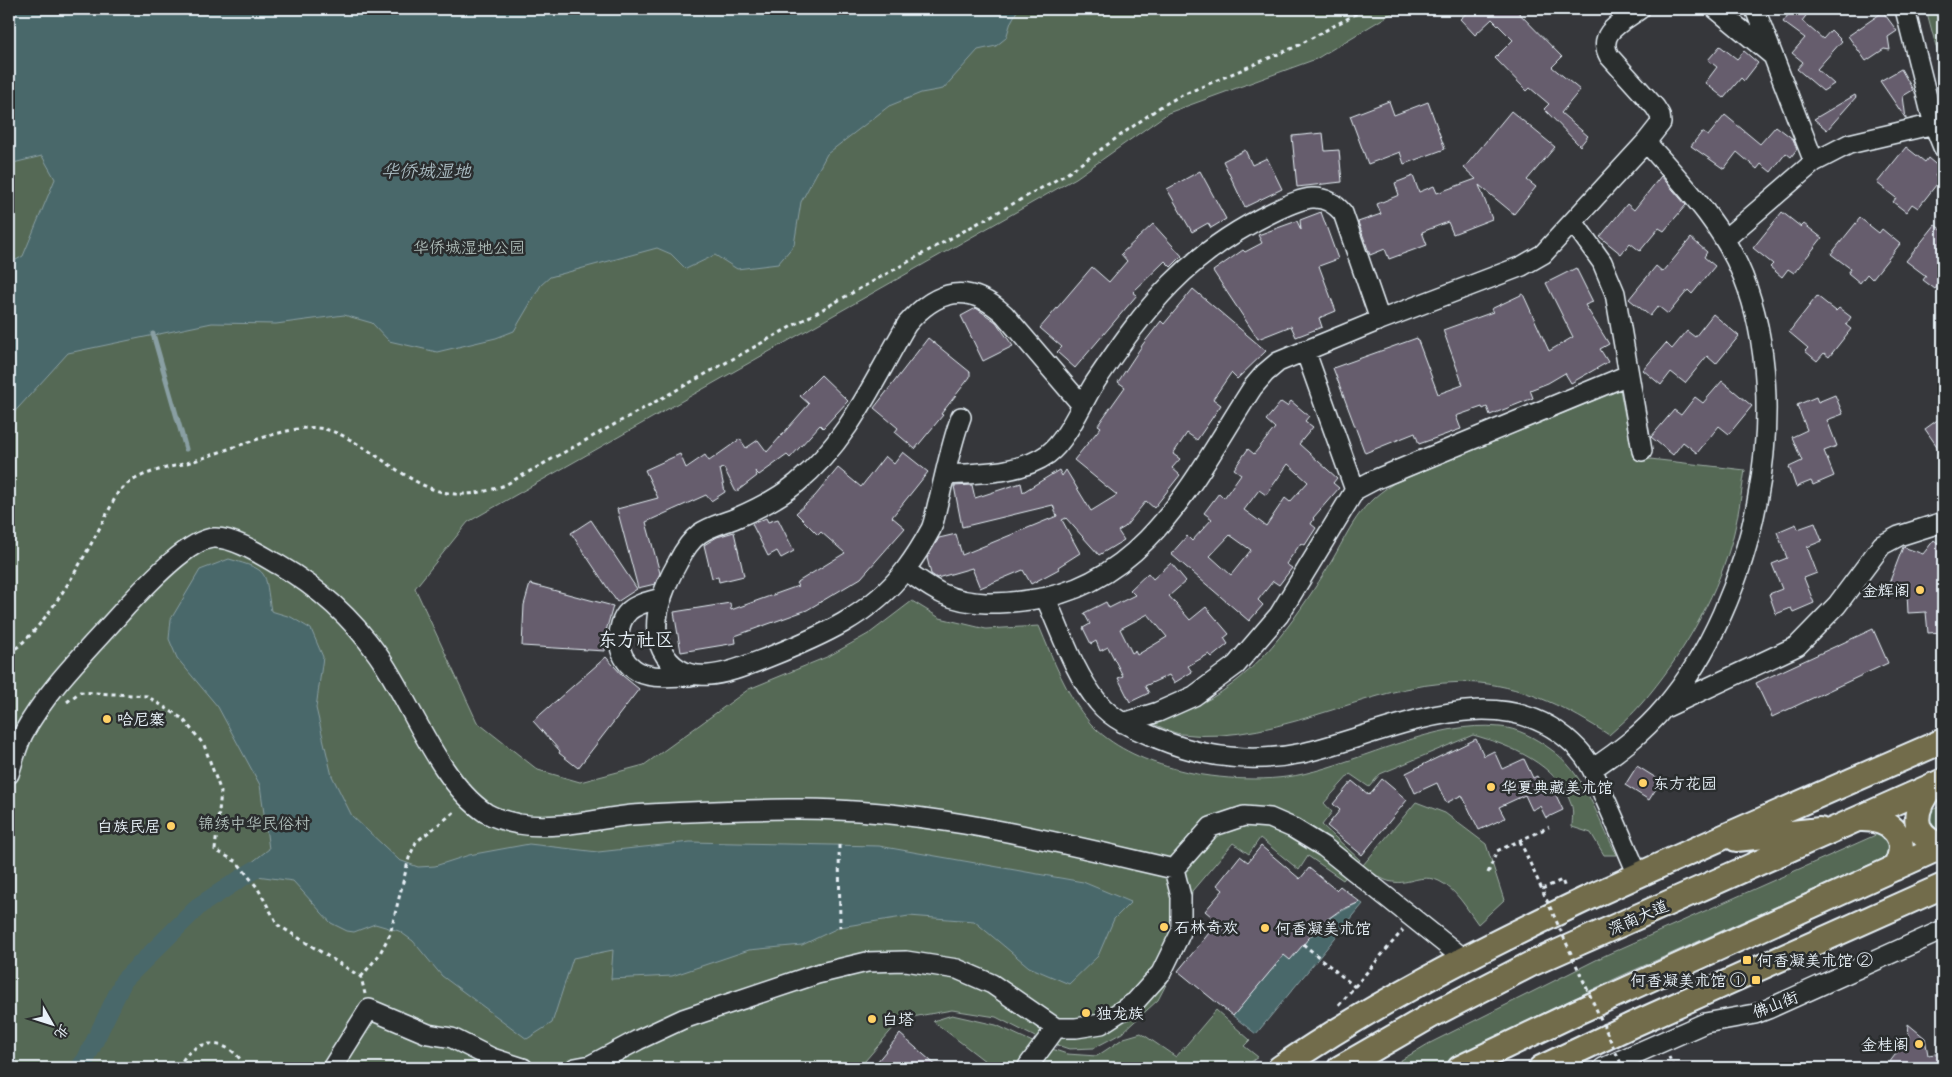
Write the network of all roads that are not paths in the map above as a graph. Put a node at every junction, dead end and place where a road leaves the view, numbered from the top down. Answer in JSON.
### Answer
{"nodes":[{"id":1,"x":1640,"y":9,"type":"edge"},
{"id":2,"x":1716,"y":9,"type":"edge"},
{"id":3,"x":1756,"y":9,"type":"edge"},
{"id":4,"x":1905,"y":9,"type":"edge"},
{"id":5,"x":1774,"y":56,"type":"junction"},
{"id":6,"x":1939,"y":123,"type":"edge"},
{"id":7,"x":1646,"y":142,"type":"junction"},
{"id":8,"x":1943,"y":147,"type":"edge"},
{"id":9,"x":1814,"y":162,"type":"junction"},
{"id":10,"x":1574,"y":223,"type":"junction"},
{"id":11,"x":1724,"y":239,"type":"junction"},
{"id":12,"x":1380,"y":320,"type":"junction"},
{"id":13,"x":1305,"y":350,"type":"junction"},
{"id":14,"x":1628,"y":375,"type":"junction"},
{"id":15,"x":1081,"y":404,"type":"junction"},
{"id":16,"x":961,"y":417,"type":"dead end"},
{"id":17,"x":1642,"y":451,"type":"dead end"},
{"id":18,"x":945,"y":475,"type":"junction"},
{"id":19,"x":1355,"y":490,"type":"junction"},
{"id":20,"x":1943,"y":522,"type":"edge"},
{"id":21,"x":905,"y":570,"type":"junction"},
{"id":22,"x":662,"y":598,"type":"junction"},
{"id":23,"x":1046,"y":598,"type":"junction"},
{"id":24,"x":695,"y":676,"type":"junction"},
{"id":25,"x":1664,"y":708,"type":"junction"},
{"id":26,"x":1124,"y":723,"type":"junction"},
{"id":27,"x":1943,"y":741,"type":"edge"},
{"id":28,"x":1592,"y":769,"type":"junction"},
{"id":29,"x":9,"y":774,"type":"edge"},
{"id":30,"x":1938,"y":783,"type":"edge"},
{"id":31,"x":1853,"y":823,"type":"junction"},
{"id":32,"x":1712,"y":842,"type":"junction"},
{"id":33,"x":1943,"y":845,"type":"edge"},
{"id":34,"x":1896,"y":868,"type":"junction"},
{"id":35,"x":1174,"y":869,"type":"junction"},
{"id":36,"x":1638,"y":875,"type":"junction"},
{"id":37,"x":1943,"y":886,"type":"edge"},
{"id":38,"x":1943,"y":930,"type":"edge"},
{"id":39,"x":1716,"y":949,"type":"junction"},
{"id":40,"x":1463,"y":958,"type":"junction"},
{"id":41,"x":1632,"y":1025,"type":"junction"},
{"id":42,"x":1056,"y":1028,"type":"junction"},
{"id":43,"x":1554,"y":1065,"type":"edge"},
{"id":44,"x":332,"y":1068,"type":"edge"},
{"id":45,"x":523,"y":1068,"type":"edge"},
{"id":46,"x":575,"y":1068,"type":"edge"},
{"id":47,"x":1030,"y":1068,"type":"edge"},
{"id":48,"x":1280,"y":1068,"type":"edge"},
{"id":49,"x":1340,"y":1068,"type":"edge"},
{"id":50,"x":1460,"y":1068,"type":"edge"},
{"id":51,"x":1603,"y":1068,"type":"edge"}],
"edges":[{"from":1,"to":7,"type":"street"},
{"from":2,"to":5,"type":"street"},
{"from":3,"to":5,"type":"street"},
{"from":4,"to":6,"type":"street"},
{"from":5,"to":9,"type":"street"},
{"from":6,"to":8,"type":"street"},
{"from":6,"to":9,"type":"street"},
{"from":7,"to":10,"type":"street"},
{"from":7,"to":11,"type":"street"},
{"from":9,"to":11,"type":"street"},
{"from":10,"to":12,"type":"street"},
{"from":10,"to":14,"type":"street"},
{"from":11,"to":25,"type":"street"},
{"from":12,"to":13,"type":"street"},
{"from":12,"to":15,"type":"street"},
{"from":13,"to":19,"type":"street"},
{"from":13,"to":23,"type":"street"},
{"from":14,"to":17,"type":"street"},
{"from":14,"to":19,"type":"street"},
{"from":15,"to":18,"type":"street"},
{"from":15,"to":22,"type":"street"},
{"from":16,"to":18,"type":"street"},
{"from":18,"to":21,"type":"street"},
{"from":19,"to":26,"type":"street"},
{"from":20,"to":25,"type":"street"},
{"from":21,"to":23,"type":"street"},
{"from":21,"to":24,"type":"street"},
{"from":22,"to":24,"type":"street"},
{"from":22,"to":24,"type":"street"},
{"from":23,"to":26,"type":"street"},
{"from":25,"to":28,"type":"street"},
{"from":26,"to":28,"type":"street"},
{"from":27,"to":32,"type":"main road"},
{"from":28,"to":36,"type":"street"},
{"from":29,"to":35,"type":"street"},
{"from":30,"to":31,"type":"main road","name":"深南大道"},
{"from":30,"to":33,"type":"main road"},
{"from":31,"to":32,"type":"main road"},
{"from":31,"to":34,"type":"main road"},
{"from":31,"to":49,"type":"main road","name":"深南大道"},
{"from":32,"to":36,"type":"main road"},
{"from":33,"to":34,"type":"main road"},
{"from":34,"to":39,"type":"main road"},
{"from":35,"to":40,"type":"street"},
{"from":35,"to":42,"type":"street"},
{"from":36,"to":40,"type":"main road"},
{"from":37,"to":41,"type":"main road"},
{"from":38,"to":51,"type":"street","name":"佛山街"},
{"from":39,"to":41,"type":"main road"},
{"from":39,"to":50,"type":"main road"},
{"from":40,"to":48,"type":"main road"},
{"from":41,"to":43,"type":"main road"},
{"from":42,"to":46,"type":"street"},
{"from":42,"to":47,"type":"street"},
{"from":44,"to":45,"type":"street"}]}
